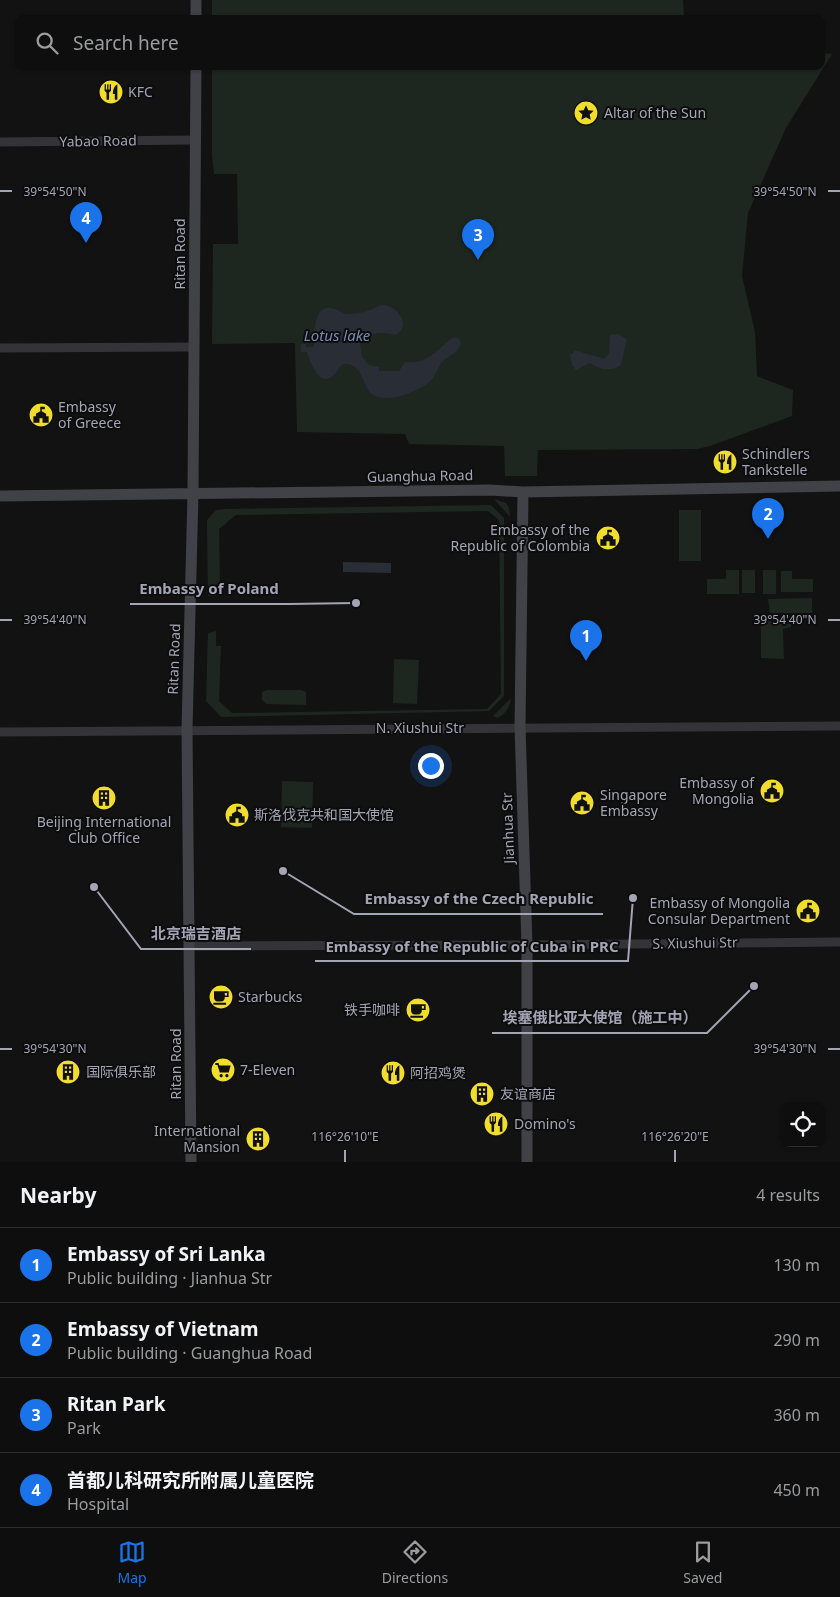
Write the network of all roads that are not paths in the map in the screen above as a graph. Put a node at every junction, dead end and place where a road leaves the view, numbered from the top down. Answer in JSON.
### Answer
{"nodes":[{"id":1,"x":196,"y":0,"type":"edge"},
{"id":2,"x":196,"y":15,"type":"edge"},
{"id":3,"x":196,"y":70,"type":"edge"},
{"id":4,"x":195,"y":140,"type":"junction"},
{"id":5,"x":0,"y":142,"type":"edge"},
{"id":6,"x":194,"y":347,"type":"junction"},
{"id":7,"x":0,"y":348,"type":"edge"},
{"id":8,"x":840,"y":486,"type":"edge"},
{"id":9,"x":523,"y":492,"type":"junction"},
{"id":10,"x":193,"y":493,"type":"junction"},
{"id":11,"x":0,"y":496,"type":"edge"},
{"id":12,"x":840,"y":726,"type":"edge"},
{"id":13,"x":520,"y":727,"type":"junction"},
{"id":14,"x":187,"y":729,"type":"junction"},
{"id":15,"x":0,"y":732,"type":"edge"},
{"id":16,"x":840,"y":942,"type":"edge"},
{"id":17,"x":527,"y":945,"type":"junction"},
{"id":18,"x":190,"y":946,"type":"junction"},
{"id":19,"x":192,"y":1162,"type":"edge"},
{"id":20,"x":526,"y":1162,"type":"edge"}],
"edges":[{"from":1,"to":2,"type":"street"},
{"from":3,"to":4,"type":"street","name":"Ritan Road"},
{"from":4,"to":5,"type":"street","name":"Yabao Road"},
{"from":4,"to":6,"type":"street","name":"Ritan Road"},
{"from":6,"to":7,"type":"street"},
{"from":6,"to":10,"type":"street","name":"Ritan Road"},
{"from":8,"to":9,"type":"street","name":"Guanghua Road"},
{"from":9,"to":10,"type":"street","name":"Guanghua Road"},
{"from":9,"to":13,"type":"street","name":"Jianhua Str"},
{"from":10,"to":11,"type":"street","name":"Guanghua Road"},
{"from":10,"to":14,"type":"street","name":"Ritan Road"},
{"from":12,"to":13,"type":"street","name":"N. Xiushui Str"},
{"from":13,"to":14,"type":"street","name":"N. Xiushui Str"},
{"from":13,"to":17,"type":"street","name":"Jianhua Str"},
{"from":14,"to":15,"type":"street","name":"N. Xiushui Str"},
{"from":14,"to":18,"type":"street","name":"Ritan Road"},
{"from":16,"to":17,"type":"street","name":"S. Xiushui Str"},
{"from":17,"to":18,"type":"street","name":"S. Xiushui Str"},
{"from":17,"to":20,"type":"street","name":"Jianhua Str"},
{"from":18,"to":19,"type":"street","name":"Ritan Road"}]}
